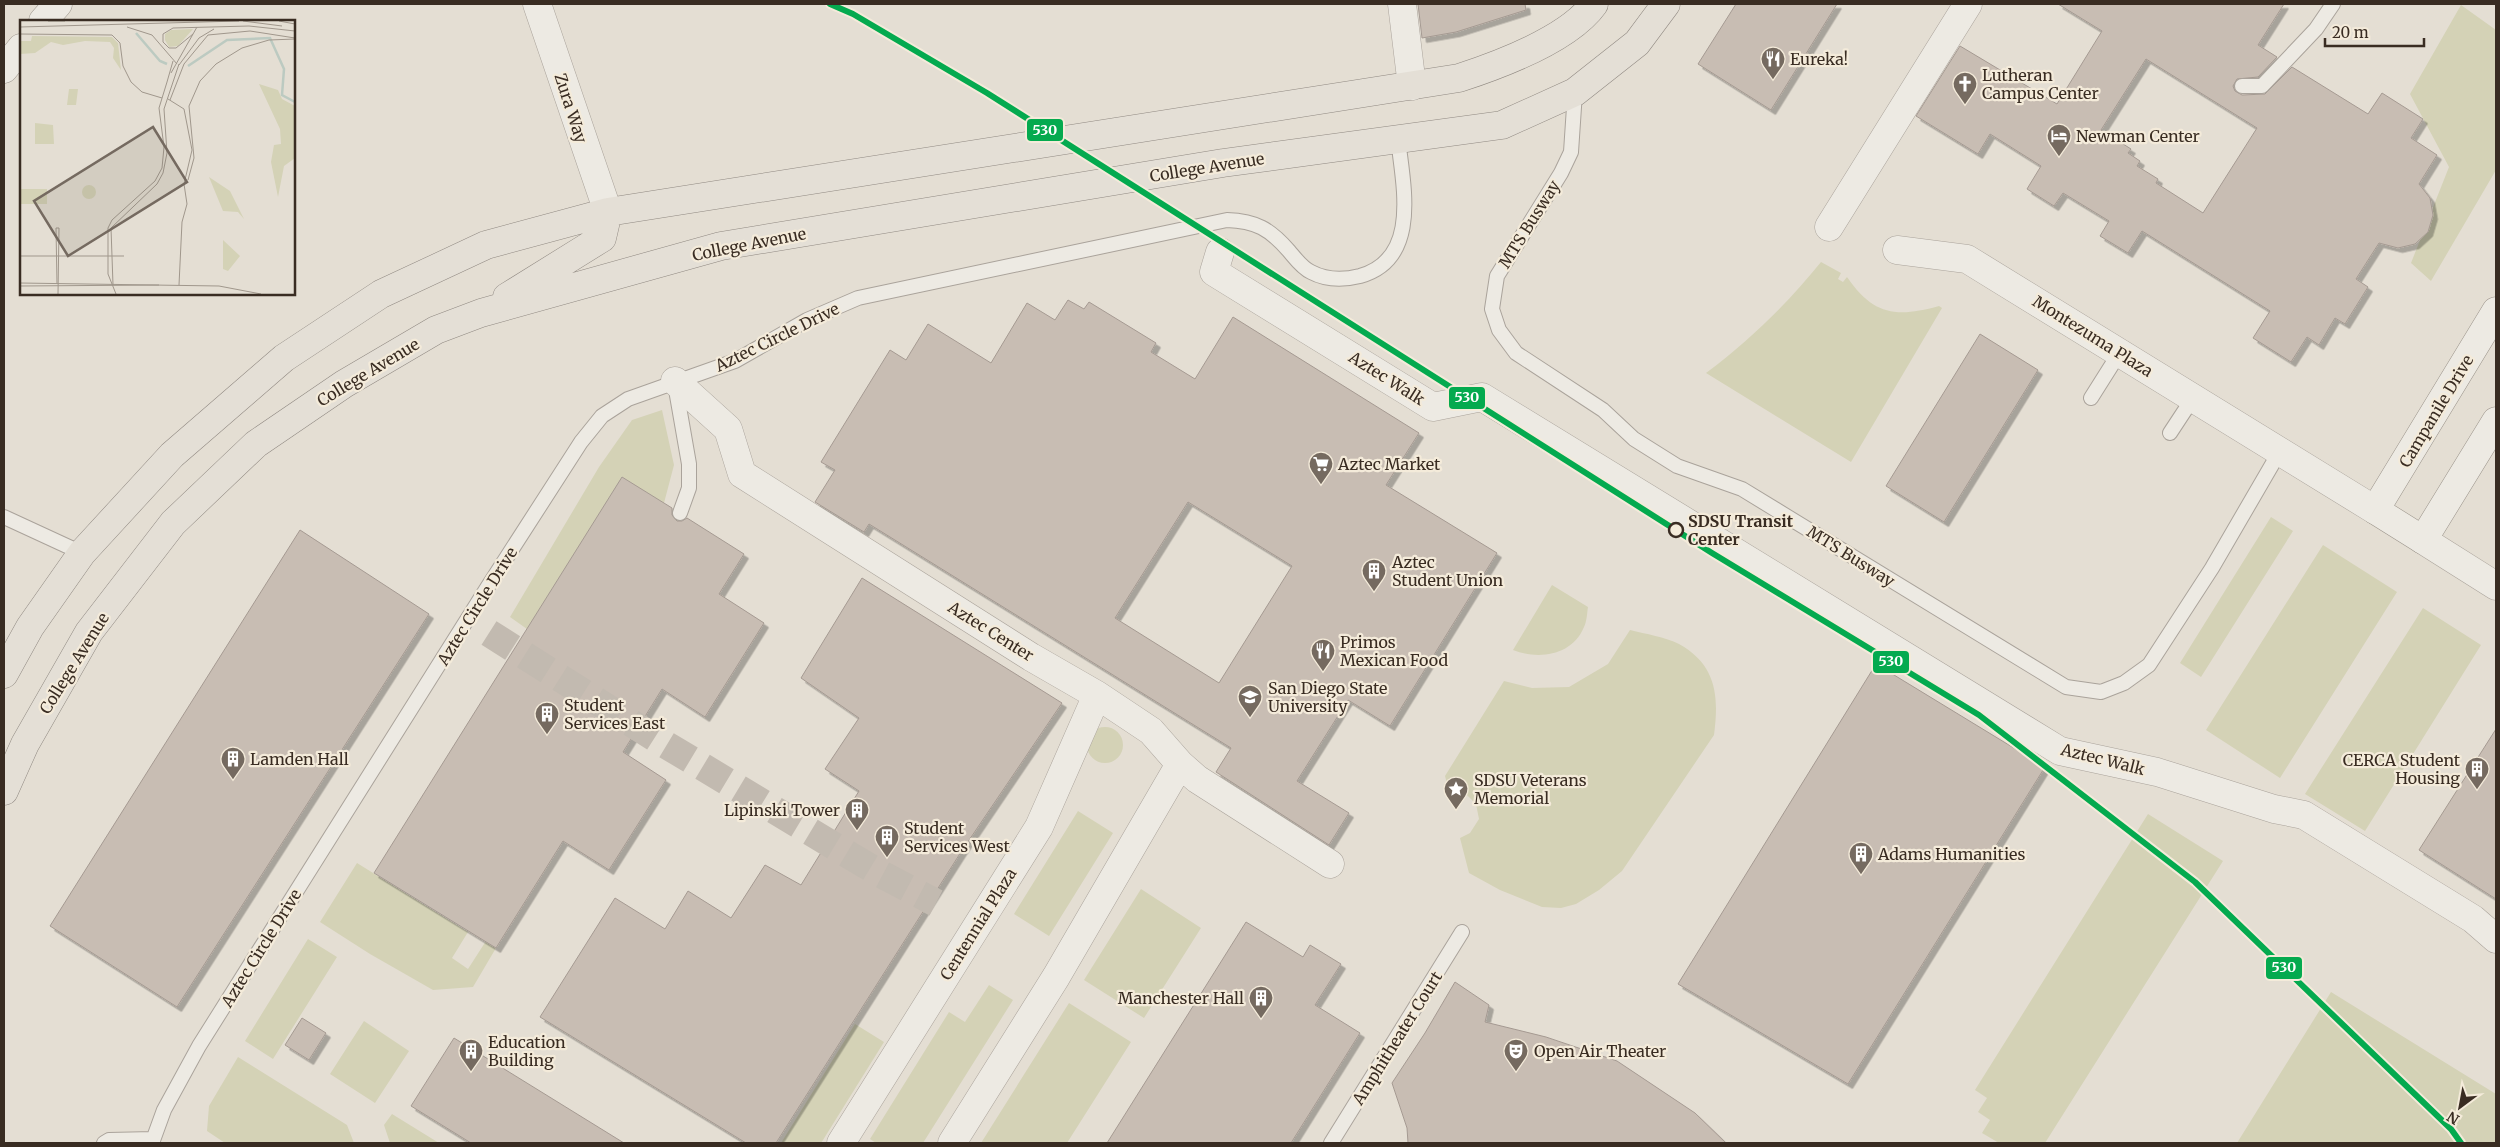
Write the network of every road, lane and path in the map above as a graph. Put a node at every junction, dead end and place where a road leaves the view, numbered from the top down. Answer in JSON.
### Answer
{"nodes":[{"id":1,"x":58,"y":4,"type":"edge"},
{"id":2,"x":537,"y":4,"type":"edge"},
{"id":3,"x":1402,"y":4,"type":"edge"},
{"id":4,"x":1594,"y":4,"type":"edge"},
{"id":5,"x":1666,"y":4,"type":"edge"},
{"id":6,"x":1968,"y":4,"type":"edge"},
{"id":7,"x":2333,"y":4,"type":"edge"},
{"id":8,"x":44,"y":20,"type":"edge"},
{"id":9,"x":20,"y":49,"type":"edge"},
{"id":10,"x":4,"y":69,"type":"edge"},
{"id":11,"x":1412,"y":86,"type":"junction"},
{"id":12,"x":2242,"y":86,"type":"dead end"},
{"id":13,"x":1575,"y":92,"type":"junction"},
{"id":14,"x":1398,"y":139,"type":"junction"},
{"id":15,"x":608,"y":212,"type":"junction"},
{"id":16,"x":1829,"y":227,"type":"dead end"},
{"id":17,"x":1897,"y":250,"type":"dead end"},
{"id":18,"x":1220,"y":252,"type":"dead end"},
{"id":19,"x":2496,"y":311,"type":"edge"},
{"id":20,"x":481,"y":313,"type":"junction"},
{"id":21,"x":2120,"y":352,"type":"junction"},
{"id":22,"x":675,"y":381,"type":"junction"},
{"id":23,"x":2091,"y":398,"type":"dead end"},
{"id":24,"x":2193,"y":398,"type":"junction"},
{"id":25,"x":2496,"y":421,"type":"edge"},
{"id":26,"x":2170,"y":432,"type":"dead end"},
{"id":27,"x":2280,"y":451,"type":"junction"},
{"id":28,"x":2375,"y":510,"type":"junction"},
{"id":29,"x":680,"y":513,"type":"dead end"},
{"id":30,"x":4,"y":517,"type":"edge"},
{"id":31,"x":2423,"y":540,"type":"junction"},
{"id":32,"x":82,"y":553,"type":"junction"},
{"id":33,"x":2496,"y":586,"type":"edge"},
{"id":34,"x":4,"y":674,"type":"edge"},
{"id":35,"x":1097,"y":695,"type":"junction"},
{"id":36,"x":1180,"y":764,"type":"junction"},
{"id":37,"x":4,"y":791,"type":"edge"},
{"id":38,"x":1330,"y":864,"type":"dead end"},
{"id":39,"x":1462,"y":932,"type":"dead end"},
{"id":40,"x":2496,"y":939,"type":"edge"},
{"id":41,"x":153,"y":1141,"type":"edge"},
{"id":42,"x":104,"y":1143,"type":"edge"},
{"id":43,"x":841,"y":1143,"type":"edge"},
{"id":44,"x":952,"y":1143,"type":"edge"},
{"id":45,"x":1331,"y":1143,"type":"edge"}],
"edges":[{"from":1,"to":8,"type":"street"},
{"from":2,"to":15,"type":"street","name":"Zura Way"},
{"from":3,"to":11,"type":"street"},
{"from":4,"to":11,"type":"main road"},
{"from":5,"to":13,"type":"main road","name":"College Avenue"},
{"from":6,"to":16,"type":"street"},
{"from":7,"to":12,"type":"lane"},
{"from":9,"to":10,"type":"street"},
{"from":11,"to":15,"type":"main road"},
{"from":13,"to":14,"type":"main road","name":"College Avenue"},
{"from":13,"to":27,"type":"lane","name":"MTS Busway"},
{"from":14,"to":20,"type":"main road","name":"College Avenue"},
{"from":14,"to":22,"type":"lane","name":"Aztec Circle Drive"},
{"from":15,"to":20,"type":"main road"},
{"from":15,"to":32,"type":"main road"},
{"from":17,"to":21,"type":"street","name":"Montezuma Plaza"},
{"from":18,"to":40,"type":"street","name":"Aztec Walk"},
{"from":19,"to":28,"type":"street","name":"Campanile Drive"},
{"from":20,"to":37,"type":"main road","name":"College Avenue"},
{"from":21,"to":23,"type":"lane"},
{"from":21,"to":24,"type":"street","name":"Montezuma Plaza"},
{"from":22,"to":29,"type":"lane"},
{"from":22,"to":35,"type":"street","name":"Aztec Center"},
{"from":22,"to":41,"type":"lane","name":"Aztec Circle Drive"},
{"from":24,"to":26,"type":"lane"},
{"from":24,"to":27,"type":"street","name":"Montezuma Plaza"},
{"from":25,"to":31,"type":"street"},
{"from":27,"to":28,"type":"street","name":"Montezuma Plaza"},
{"from":28,"to":31,"type":"street","name":"Montezuma Plaza"},
{"from":30,"to":32,"type":"lane"},
{"from":31,"to":33,"type":"street","name":"Montezuma Plaza"},
{"from":32,"to":34,"type":"main road"},
{"from":35,"to":36,"type":"street","name":"Aztec Center"},
{"from":35,"to":43,"type":"street","name":"Centennial Plaza"},
{"from":36,"to":38,"type":"street","name":"Aztec Center"},
{"from":36,"to":44,"type":"street"},
{"from":39,"to":45,"type":"lane","name":"Amphitheater Court"},
{"from":41,"to":42,"type":"lane"}]}
